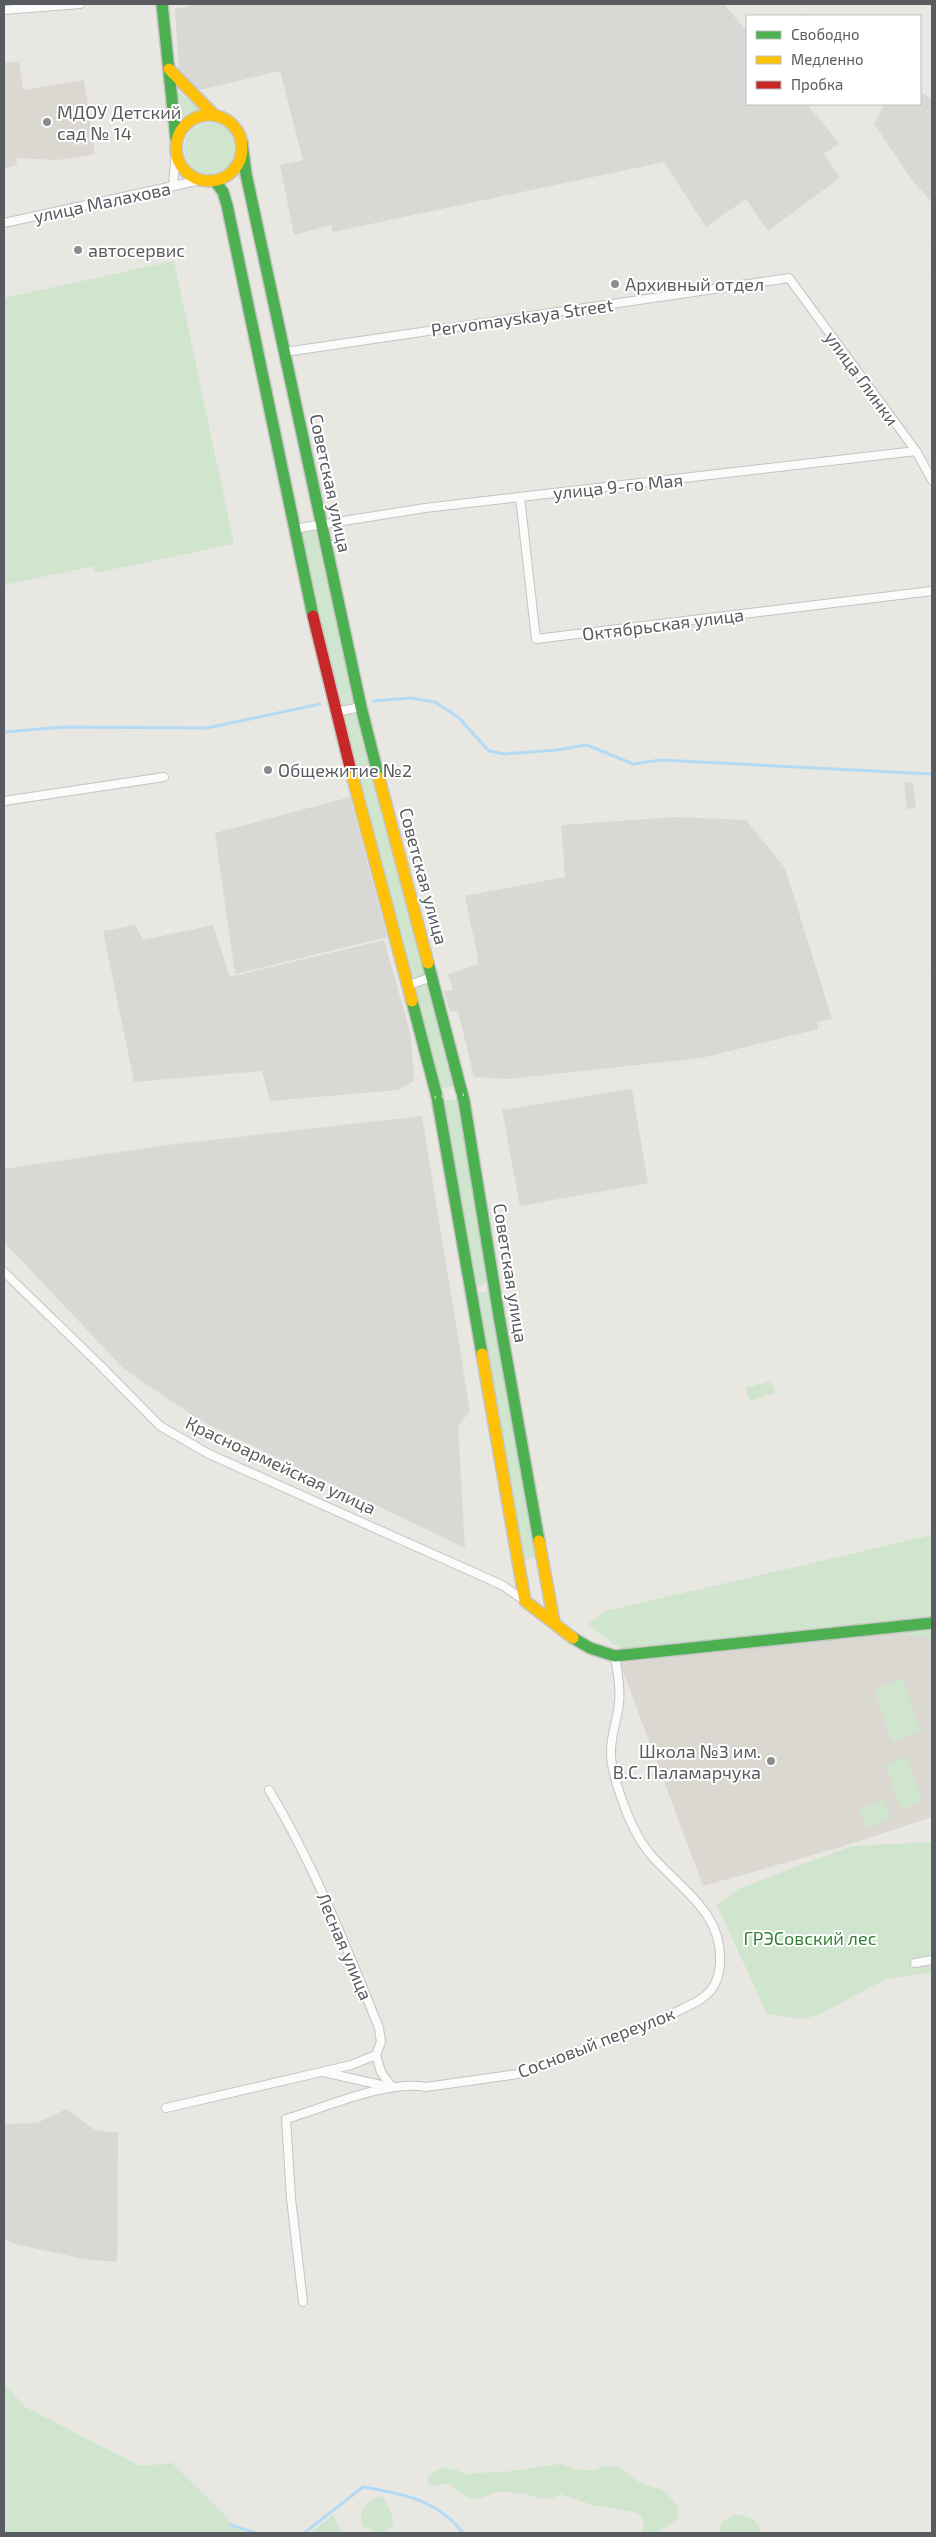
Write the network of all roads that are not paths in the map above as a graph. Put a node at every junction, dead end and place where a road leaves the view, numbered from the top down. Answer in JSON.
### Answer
{"nodes":[{"id":1,"x":80,"y":4,"type":"edge"},
{"id":2,"x":162,"y":4,"type":"edge"},
{"id":3,"x":4,"y":10,"type":"edge"},
{"id":4,"x":169,"y":69,"type":"junction"},
{"id":5,"x":213,"y":114,"type":"junction"},
{"id":6,"x":242,"y":143,"type":"junction"},
{"id":7,"x":176,"y":146,"type":"junction"},
{"id":8,"x":201,"y":180,"type":"junction"},
{"id":9,"x":215,"y":181,"type":"junction"},
{"id":10,"x":173,"y":186,"type":"junction"},
{"id":11,"x":4,"y":224,"type":"edge"},
{"id":12,"x":789,"y":278,"type":"joint"},
{"id":13,"x":285,"y":352,"type":"junction"},
{"id":14,"x":916,"y":451,"type":"junction"},
{"id":15,"x":932,"y":480,"type":"edge"},
{"id":16,"x":520,"y":497,"type":"junction"},
{"id":17,"x":321,"y":525,"type":"junction"},
{"id":18,"x":293,"y":529,"type":"junction"},
{"id":19,"x":932,"y":591,"type":"edge"},
{"id":20,"x":361,"y":707,"type":"junction"},
{"id":21,"x":335,"y":712,"type":"junction"},
{"id":22,"x":164,"y":777,"type":"dead end"},
{"id":23,"x":4,"y":801,"type":"edge"},
{"id":24,"x":432,"y":977,"type":"junction"},
{"id":25,"x":409,"y":985,"type":"junction"},
{"id":26,"x":4,"y":1272,"type":"edge"},
{"id":27,"x":525,"y":1601,"type":"junction"},
{"id":28,"x":554,"y":1622,"type":"junction"},
{"id":29,"x":932,"y":1623,"type":"edge"},
{"id":30,"x":615,"y":1656,"type":"junction"},
{"id":31,"x":269,"y":1790,"type":"dead end"},
{"id":32,"x":932,"y":1960,"type":"edge"},
{"id":33,"x":915,"y":1963,"type":"dead end"},
{"id":34,"x":376,"y":2055,"type":"junction"},
{"id":35,"x":321,"y":2072,"type":"junction"},
{"id":36,"x":392,"y":2087,"type":"junction"},
{"id":37,"x":166,"y":2108,"type":"dead end"},
{"id":38,"x":303,"y":2302,"type":"dead end"}],
"edges":[{"from":1,"to":3,"type":"street"},
{"from":2,"to":4,"type":"main road"},
{"from":4,"to":5,"type":"main road","name":"Советская улица"},
{"from":4,"to":7,"type":"main road"},
{"from":5,"to":6,"type":"main road","name":"Советская улица"},
{"from":5,"to":7,"type":"main road"},
{"from":6,"to":9,"type":"main road"},
{"from":6,"to":13,"type":"main road","name":"Советская улица"},
{"from":7,"to":8,"type":"main road"},
{"from":7,"to":10,"type":"street"},
{"from":8,"to":9,"type":"main road"},
{"from":8,"to":10,"type":"street","name":"улица Малахова"},
{"from":9,"to":18,"type":"main road"},
{"from":10,"to":11,"type":"street","name":"улица Малахова"},
{"from":12,"to":13,"type":"street","name":"Pervomayskaya Street"},
{"from":12,"to":14,"type":"street","name":"улица Глинки"},
{"from":13,"to":17,"type":"main road","name":"Советская улица"},
{"from":14,"to":15,"type":"street","name":"улица Глинки"},
{"from":14,"to":16,"type":"street","name":"улица 9-го Мая"},
{"from":16,"to":17,"type":"street","name":"улица 9-го Мая"},
{"from":16,"to":19,"type":"street","name":"Октябрьская улица"},
{"from":17,"to":18,"type":"street","name":"улица 9-го Мая"},
{"from":17,"to":20,"type":"main road","name":"Советская улица"},
{"from":18,"to":21,"type":"main road"},
{"from":20,"to":21,"type":"street"},
{"from":20,"to":24,"type":"main road","name":"Советская улица"},
{"from":21,"to":25,"type":"main road"},
{"from":22,"to":23,"type":"street"},
{"from":24,"to":25,"type":"street"},
{"from":24,"to":28,"type":"main road","name":"Советская улица"},
{"from":25,"to":27,"type":"main road"},
{"from":26,"to":27,"type":"street","name":"Красноармейская улица"},
{"from":27,"to":28,"type":"main road","name":"Красноармейская улица"},
{"from":28,"to":30,"type":"main road","name":"Красноармейская улица"},
{"from":29,"to":30,"type":"main road"},
{"from":30,"to":36,"type":"street","name":"Сосновый переулок"},
{"from":31,"to":34,"type":"street","name":"Лесная улица"},
{"from":32,"to":33,"type":"street"},
{"from":34,"to":35,"type":"street"},
{"from":34,"to":36,"type":"street"},
{"from":35,"to":36,"type":"street"},
{"from":35,"to":37,"type":"street"},
{"from":36,"to":38,"type":"street","name":"Сосновый переулок"}]}
